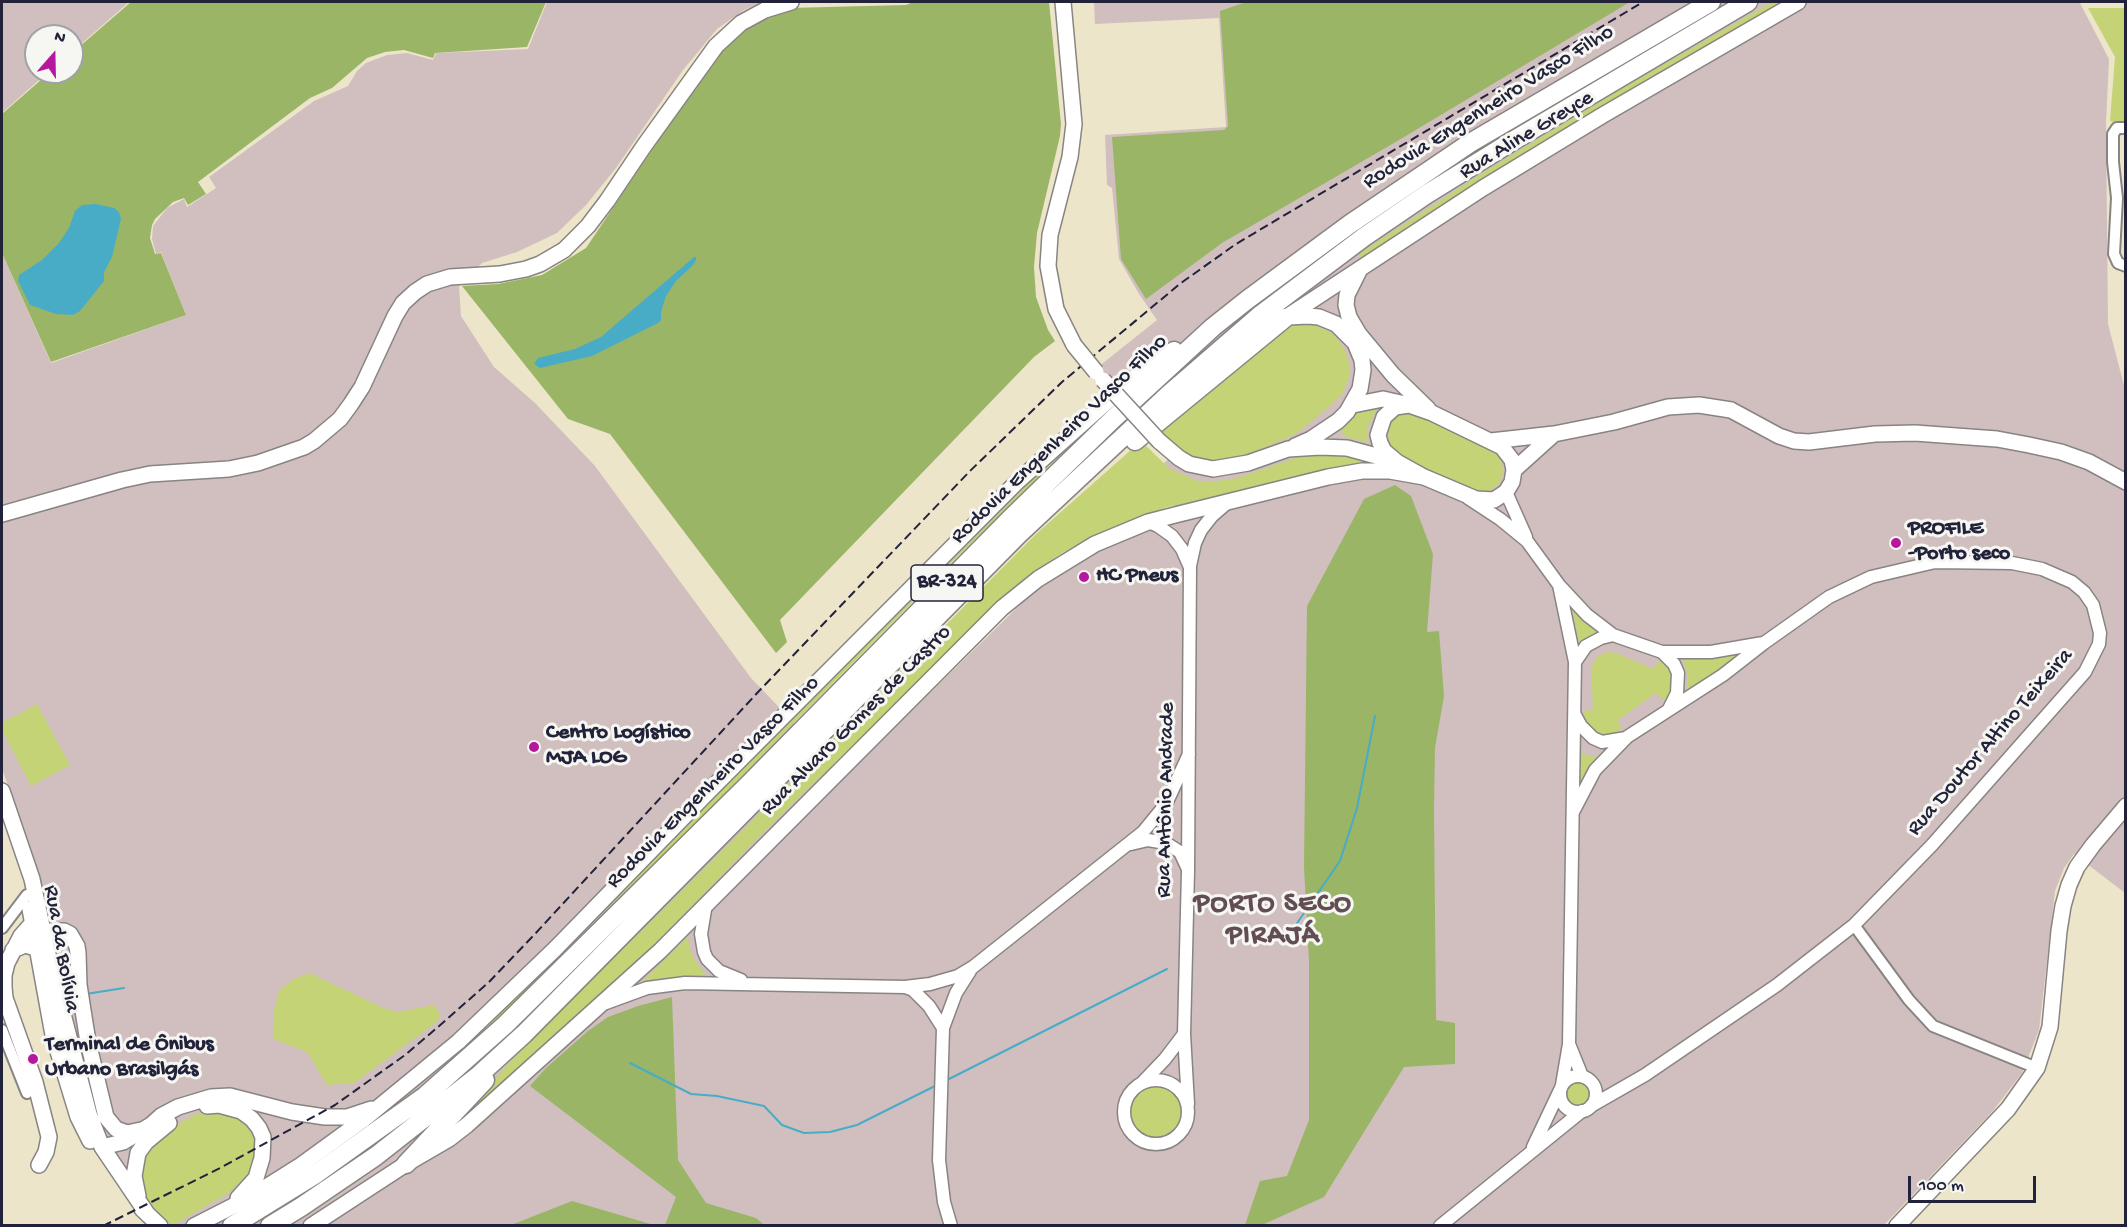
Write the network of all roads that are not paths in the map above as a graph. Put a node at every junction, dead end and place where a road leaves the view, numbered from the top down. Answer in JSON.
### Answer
{"nodes":[{"id":1,"x":791,"y":2,"type":"edge"},
{"id":2,"x":1063,"y":2,"type":"edge"},
{"id":3,"x":1686,"y":2,"type":"edge"},
{"id":4,"x":1711,"y":2,"type":"edge"},
{"id":5,"x":1748,"y":2,"type":"edge"},
{"id":6,"x":1798,"y":2,"type":"edge"},
{"id":7,"x":1636,"y":45,"type":"junction"},
{"id":8,"x":2126,"y":128,"type":"edge"},
{"id":9,"x":2121,"y":199,"type":"edge"},
{"id":10,"x":1361,"y":266,"type":"junction"},
{"id":11,"x":2126,"y":266,"type":"edge"},
{"id":12,"x":1285,"y":318,"type":"junction"},
{"id":13,"x":1213,"y":327,"type":"junction"},
{"id":14,"x":1118,"y":392,"type":"joint"},
{"id":15,"x":1353,"y":405,"type":"junction"},
{"id":16,"x":1409,"y":405,"type":"junction"},
{"id":17,"x":1432,"y":413,"type":"junction"},
{"id":18,"x":1338,"y":422,"type":"junction"},
{"id":19,"x":1554,"y":434,"type":"junction"},
{"id":20,"x":1491,"y":441,"type":"junction"},
{"id":21,"x":1288,"y":449,"type":"junction"},
{"id":22,"x":1364,"y":451,"type":"junction"},
{"id":23,"x":1397,"y":462,"type":"junction"},
{"id":24,"x":1514,"y":470,"type":"junction"},
{"id":25,"x":1424,"y":477,"type":"junction"},
{"id":26,"x":2126,"y":482,"type":"edge"},
{"id":27,"x":1506,"y":492,"type":"junction"},
{"id":28,"x":1464,"y":495,"type":"junction"},
{"id":29,"x":1228,"y":502,"type":"junction"},
{"id":30,"x":2,"y":514,"type":"edge"},
{"id":31,"x":1148,"y":522,"type":"junction"},
{"id":32,"x":1019,"y":534,"type":"junction"},
{"id":33,"x":1527,"y":541,"type":"junction"},
{"id":34,"x":1190,"y":566,"type":"junction"},
{"id":35,"x":1559,"y":585,"type":"junction"},
{"id":36,"x":1613,"y":635,"type":"junction"},
{"id":37,"x":1764,"y":643,"type":"junction"},
{"id":38,"x":1662,"y":652,"type":"junction"},
{"id":39,"x":1575,"y":662,"type":"junction"},
{"id":40,"x":1668,"y":710,"type":"junction"},
{"id":41,"x":1575,"y":714,"type":"junction"},
{"id":42,"x":1627,"y":737,"type":"junction"},
{"id":43,"x":1189,"y":754,"type":"junction"},
{"id":44,"x":2,"y":791,"type":"edge"},
{"id":45,"x":2126,"y":806,"type":"edge"},
{"id":46,"x":1573,"y":812,"type":"junction"},
{"id":47,"x":20,"y":844,"type":"junction"},
{"id":48,"x":1130,"y":844,"type":"junction"},
{"id":49,"x":1188,"y":871,"type":"junction"},
{"id":50,"x":27,"y":895,"type":"junction"},
{"id":51,"x":706,"y":904,"type":"junction"},
{"id":52,"x":36,"y":919,"type":"junction"},
{"id":53,"x":1854,"y":925,"type":"junction"},
{"id":54,"x":2,"y":928,"type":"edge"},
{"id":55,"x":45,"y":934,"type":"junction"},
{"id":56,"x":36,"y":948,"type":"junction"},
{"id":57,"x":14,"y":950,"type":"junction"},
{"id":58,"x":973,"y":967,"type":"junction"},
{"id":59,"x":763,"y":984,"type":"junction"},
{"id":60,"x":905,"y":987,"type":"junction"},
{"id":61,"x":603,"y":1005,"type":"junction"},
{"id":62,"x":943,"y":1029,"type":"junction"},
{"id":63,"x":2,"y":1030,"type":"edge"},
{"id":64,"x":524,"y":1034,"type":"junction"},
{"id":65,"x":1184,"y":1034,"type":"junction"},
{"id":66,"x":1569,"y":1044,"type":"junction"},
{"id":67,"x":2037,"y":1068,"type":"junction"},
{"id":68,"x":1587,"y":1079,"type":"junction"},
{"id":69,"x":1140,"y":1084,"type":"junction"},
{"id":70,"x":404,"y":1087,"type":"junction"},
{"id":71,"x":1561,"y":1088,"type":"junction"},
{"id":72,"x":1621,"y":1088,"type":"junction"},
{"id":73,"x":27,"y":1093,"type":"dead end"},
{"id":74,"x":1188,"y":1104,"type":"junction"},
{"id":75,"x":1587,"y":1108,"type":"junction"},
{"id":76,"x":143,"y":1129,"type":"junction"},
{"id":77,"x":1531,"y":1151,"type":"junction"},
{"id":78,"x":138,"y":1153,"type":"junction"},
{"id":79,"x":105,"y":1157,"type":"junction"},
{"id":80,"x":405,"y":1164,"type":"junction"},
{"id":81,"x":39,"y":1165,"type":"dead end"},
{"id":82,"x":138,"y":1200,"type":"junction"},
{"id":83,"x":227,"y":1218,"type":"edge"},
{"id":84,"x":154,"y":1220,"type":"edge"},
{"id":85,"x":194,"y":1226,"type":"edge"},
{"id":86,"x":270,"y":1226,"type":"edge"},
{"id":87,"x":311,"y":1226,"type":"edge"},
{"id":88,"x":951,"y":1226,"type":"edge"},
{"id":89,"x":1440,"y":1226,"type":"edge"},
{"id":90,"x":1897,"y":1226,"type":"edge"}],
"edges":[{"from":1,"to":30,"type":"main road"},
{"from":2,"to":21,"type":"main road","bridge":true},
{"from":3,"to":7,"type":"highway"},
{"from":4,"to":7,"type":"highway","name":"Rodovia Engenheiro Vasco Filho","number":"BR-324"},
{"from":5,"to":32,"type":"highway","name":"Rodovia Engenheiro Vasco Filho","number":"BR-324"},
{"from":6,"to":10,"type":"main road","name":"Rua Aline Greyce"},
{"from":7,"to":13,"type":"highway","name":"Rodovia Engenheiro Vasco Filho","number":"BR-324"},
{"from":8,"to":9,"type":"street"},
{"from":9,"to":11,"type":"street"},
{"from":10,"to":12,"type":"main road","name":"Rua Aline Greyce"},
{"from":10,"to":17,"type":"main road"},
{"from":12,"to":15,"type":"main road"},
{"from":12,"to":32,"type":"highway"},
{"from":13,"to":14,"type":"highway"},
{"from":13,"to":83,"type":"highway","name":"Rodovia Engenheiro Vasco Filho","number":"BR-324"},
{"from":14,"to":70,"type":"main road"},
{"from":15,"to":16,"type":"main road"},
{"from":15,"to":18,"type":"main road"},
{"from":16,"to":17,"type":"main road"},
{"from":16,"to":23,"type":"main road"},
{"from":17,"to":20,"type":"main road"},
{"from":18,"to":21,"type":"main road"},
{"from":18,"to":22,"type":"main road"},
{"from":19,"to":20,"type":"main road"},
{"from":19,"to":24,"type":"main road"},
{"from":19,"to":26,"type":"main road"},
{"from":20,"to":24,"type":"main road"},
{"from":21,"to":22,"type":"main road"},
{"from":22,"to":23,"type":"main road"},
{"from":23,"to":25,"type":"main road"},
{"from":24,"to":27,"type":"main road"},
{"from":25,"to":28,"type":"main road"},
{"from":25,"to":29,"type":"main road","name":"Rua Alvaro Gomes de Castro"},
{"from":27,"to":28,"type":"main road"},
{"from":27,"to":33,"type":"street"},
{"from":28,"to":33,"type":"street"},
{"from":29,"to":31,"type":"main road","name":"Rua Alvaro Gomes de Castro"},
{"from":29,"to":34,"type":"street","name":"Rua Antônio Andrade"},
{"from":31,"to":34,"type":"street"},
{"from":31,"to":51,"type":"main road","name":"Rua Alvaro Gomes de Castro"},
{"from":32,"to":64,"type":"highway","name":"Rodovia Engenheiro Vasco Filho","number":"BR-324"},
{"from":33,"to":35,"type":"street"},
{"from":34,"to":43,"type":"street","name":"Rua Antônio Andrade"},
{"from":35,"to":36,"type":"street"},
{"from":35,"to":39,"type":"street"},
{"from":36,"to":38,"type":"street"},
{"from":36,"to":39,"type":"street"},
{"from":37,"to":38,"type":"street","name":"Rua Doutor Altino Teixeira"},
{"from":37,"to":40,"type":"street","name":"Rua Doutor Altino Teixeira"},
{"from":37,"to":53,"type":"street","name":"Rua Doutor Altino Teixeira"},
{"from":38,"to":40,"type":"street"},
{"from":39,"to":41,"type":"street"},
{"from":40,"to":42,"type":"street"},
{"from":41,"to":42,"type":"street"},
{"from":41,"to":46,"type":"street"},
{"from":42,"to":46,"type":"street"},
{"from":43,"to":48,"type":"street"},
{"from":43,"to":49,"type":"street","name":"Rua Antônio Andrade"},
{"from":44,"to":47,"type":"main road","name":"Rua da Bolívia"},
{"from":45,"to":67,"type":"main road"},
{"from":46,"to":66,"type":"street"},
{"from":47,"to":50,"type":"main road","name":"Rua da Bolívia"},
{"from":47,"to":52,"type":"main road","name":"Rua da Bolívia"},
{"from":48,"to":49,"type":"street"},
{"from":48,"to":58,"type":"street"},
{"from":49,"to":65,"type":"street","name":"Rua Antônio Andrade"},
{"from":50,"to":52,"type":"main road","name":"Rua da Bolívia"},
{"from":50,"to":54,"type":"street"},
{"from":51,"to":59,"type":"street"},
{"from":51,"to":61,"type":"main road","name":"Rua Alvaro Gomes de Castro"},
{"from":52,"to":55,"type":"main road","name":"Rua da Bolívia"},
{"from":52,"to":56,"type":"main road","name":"Rua da Bolívia"},
{"from":52,"to":57,"type":"main road"},
{"from":53,"to":67,"type":"street"},
{"from":53,"to":72,"type":"street","name":"Rua Doutor Altino Teixeira"},
{"from":55,"to":56,"type":"main road"},
{"from":55,"to":76,"type":"main road"},
{"from":55,"to":79,"type":"main road","name":"Rua da Bolívia"},
{"from":56,"to":57,"type":"main road"},
{"from":56,"to":79,"type":"main road","name":"Rua da Bolívia"},
{"from":57,"to":81,"type":"main road"},
{"from":58,"to":60,"type":"street"},
{"from":58,"to":62,"type":"street"},
{"from":59,"to":60,"type":"street"},
{"from":59,"to":61,"type":"street"},
{"from":60,"to":62,"type":"street"},
{"from":61,"to":80,"type":"main road","name":"Rua Alvaro Gomes de Castro"},
{"from":62,"to":88,"type":"street"},
{"from":63,"to":73,"type":"street"},
{"from":64,"to":80,"type":"highway"},
{"from":64,"to":86,"type":"highway","name":"Rodovia Engenheiro Vasco Filho","number":"BR-324"},
{"from":65,"to":69,"type":"street"},
{"from":65,"to":74,"type":"street","name":"Rua Antônio Andrade"},
{"from":66,"to":68,"type":"street"},
{"from":66,"to":71,"type":"street"},
{"from":67,"to":90,"type":"main road"},
{"from":68,"to":71,"type":"street"},
{"from":68,"to":72,"type":"street"},
{"from":68,"to":75,"type":"street"},
{"from":69,"to":74,"type":"street"},
{"from":69,"to":74,"type":"street"},
{"from":70,"to":76,"type":"main road"},
{"from":70,"to":83,"type":"main road"},
{"from":71,"to":75,"type":"street"},
{"from":71,"to":77,"type":"street","name":"Rua Doutor Altino Teixeira"},
{"from":72,"to":75,"type":"street","name":"Rua Doutor Altino Teixeira"},
{"from":75,"to":77,"type":"street","name":"Rua Doutor Altino Teixeira"},
{"from":76,"to":79,"type":"main road"},
{"from":77,"to":89,"type":"street","name":"Rua Doutor Altino Teixeira"},
{"from":78,"to":79,"type":"main road"},
{"from":78,"to":82,"type":"main road"},
{"from":78,"to":83,"type":"main road"},
{"from":79,"to":82,"type":"main road","name":"Rua da Bolívia"},
{"from":79,"to":84,"type":"main road","name":"Rua da Bolívia"},
{"from":80,"to":87,"type":"main road"},
{"from":82,"to":84,"type":"main road","name":"Rua da Bolívia"},
{"from":83,"to":85,"type":"main road"}]}
